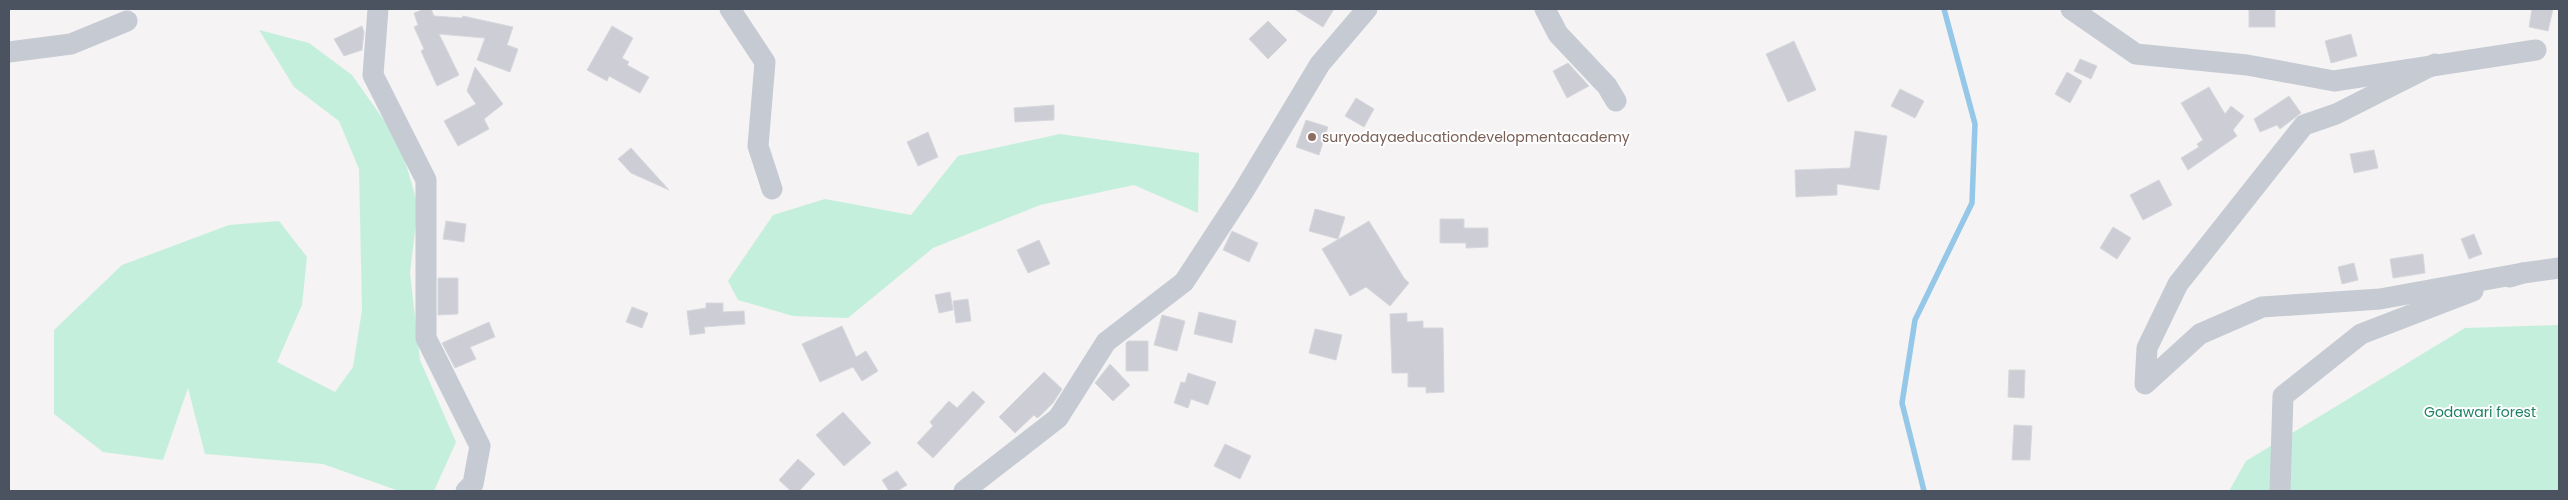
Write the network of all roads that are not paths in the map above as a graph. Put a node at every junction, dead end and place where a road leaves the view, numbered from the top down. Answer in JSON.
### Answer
{"nodes":[{"id":1,"x":378,"y":9,"type":"edge"},
{"id":2,"x":730,"y":9,"type":"edge"},
{"id":3,"x":1367,"y":9,"type":"edge"},
{"id":4,"x":1545,"y":9,"type":"edge"},
{"id":5,"x":2070,"y":9,"type":"edge"},
{"id":6,"x":127,"y":21,"type":"dead end"},
{"id":7,"x":2536,"y":50,"type":"dead end"},
{"id":8,"x":9,"y":52,"type":"edge"},
{"id":9,"x":2434,"y":64,"type":"junction"},
{"id":10,"x":1616,"y":101,"type":"dead end"},
{"id":11,"x":772,"y":188,"type":"dead end"},
{"id":12,"x":2559,"y":268,"type":"edge"},
{"id":13,"x":2523,"y":272,"type":"junction"},
{"id":14,"x":466,"y":491,"type":"edge"},
{"id":15,"x":964,"y":491,"type":"edge"},
{"id":16,"x":2280,"y":491,"type":"edge"}],
"edges":[{"from":1,"to":14,"type":"street"},
{"from":2,"to":11,"type":"street"},
{"from":3,"to":15,"type":"street"},
{"from":4,"to":10,"type":"street"},
{"from":5,"to":9,"type":"street"},
{"from":6,"to":8,"type":"street"},
{"from":7,"to":9,"type":"street"},
{"from":9,"to":13,"type":"street"},
{"from":12,"to":13,"type":"street"},
{"from":13,"to":16,"type":"street"}]}
